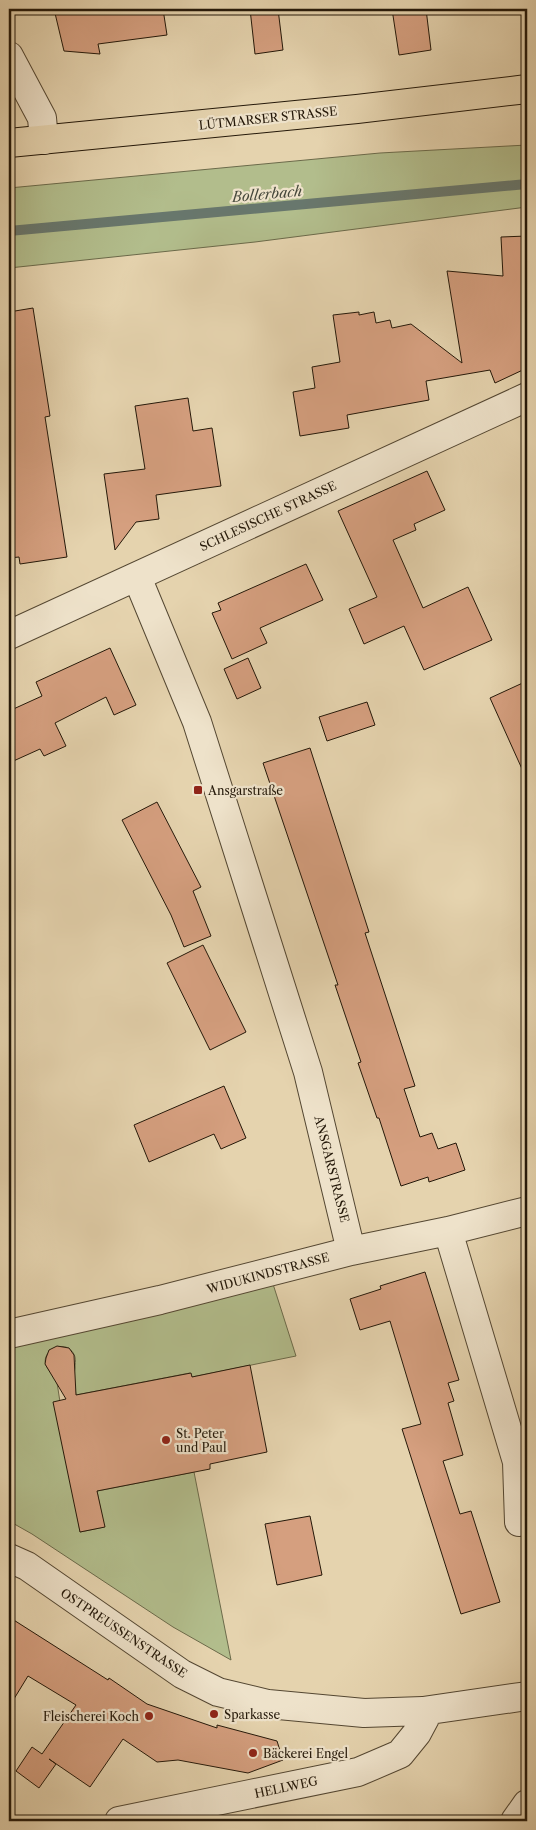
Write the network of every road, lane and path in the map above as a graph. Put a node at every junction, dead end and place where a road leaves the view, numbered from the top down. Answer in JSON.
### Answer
{"nodes":[{"id":1,"x":9,"y":56,"type":"edge"},
{"id":2,"x":527,"y":89,"type":"edge"},
{"id":3,"x":44,"y":140,"type":"junction"},
{"id":4,"x":9,"y":143,"type":"edge"},
{"id":5,"x":527,"y":397,"type":"edge"},
{"id":6,"x":137,"y":577,"type":"junction"},
{"id":7,"x":9,"y":635,"type":"edge"},
{"id":8,"x":527,"y":1211,"type":"edge"},
{"id":9,"x":448,"y":1231,"type":"junction"},
{"id":10,"x":351,"y":1251,"type":"junction"},
{"id":11,"x":9,"y":1334,"type":"edge"},
{"id":12,"x":519,"y":1522,"type":"dead end"},
{"id":13,"x":9,"y":1558,"type":"edge"},
{"id":14,"x":527,"y":1696,"type":"edge"},
{"id":15,"x":423,"y":1711,"type":"junction"},
{"id":16,"x":527,"y":1804,"type":"edge"},
{"id":17,"x":119,"y":1821,"type":"edge"},
{"id":18,"x":515,"y":1821,"type":"edge"}],
"edges":[{"from":1,"to":3,"type":"street"},
{"from":2,"to":3,"type":"main road","name":"LÜTMARSER STRASSE"},
{"from":3,"to":4,"type":"main road","name":"LÜTMARSER STRASSE"},
{"from":5,"to":6,"type":"street","name":"SCHLESISCHE STRASSE"},
{"from":6,"to":7,"type":"street","name":"SCHLESISCHE STRASSE"},
{"from":6,"to":10,"type":"street","name":"ANSGARSTRASSE"},
{"from":8,"to":9,"type":"street","name":"WIDUKINDSTRASSE"},
{"from":9,"to":10,"type":"street","name":"WIDUKINDSTRASSE"},
{"from":9,"to":12,"type":"street"},
{"from":10,"to":11,"type":"street","name":"WIDUKINDSTRASSE"},
{"from":13,"to":15,"type":"street","name":"OSTPREUSSENSTRASSE"},
{"from":14,"to":15,"type":"street","name":"OSTPREUSSENSTRASSE"},
{"from":15,"to":17,"type":"street","name":"HELLWEG"},
{"from":16,"to":18,"type":"street"}]}
